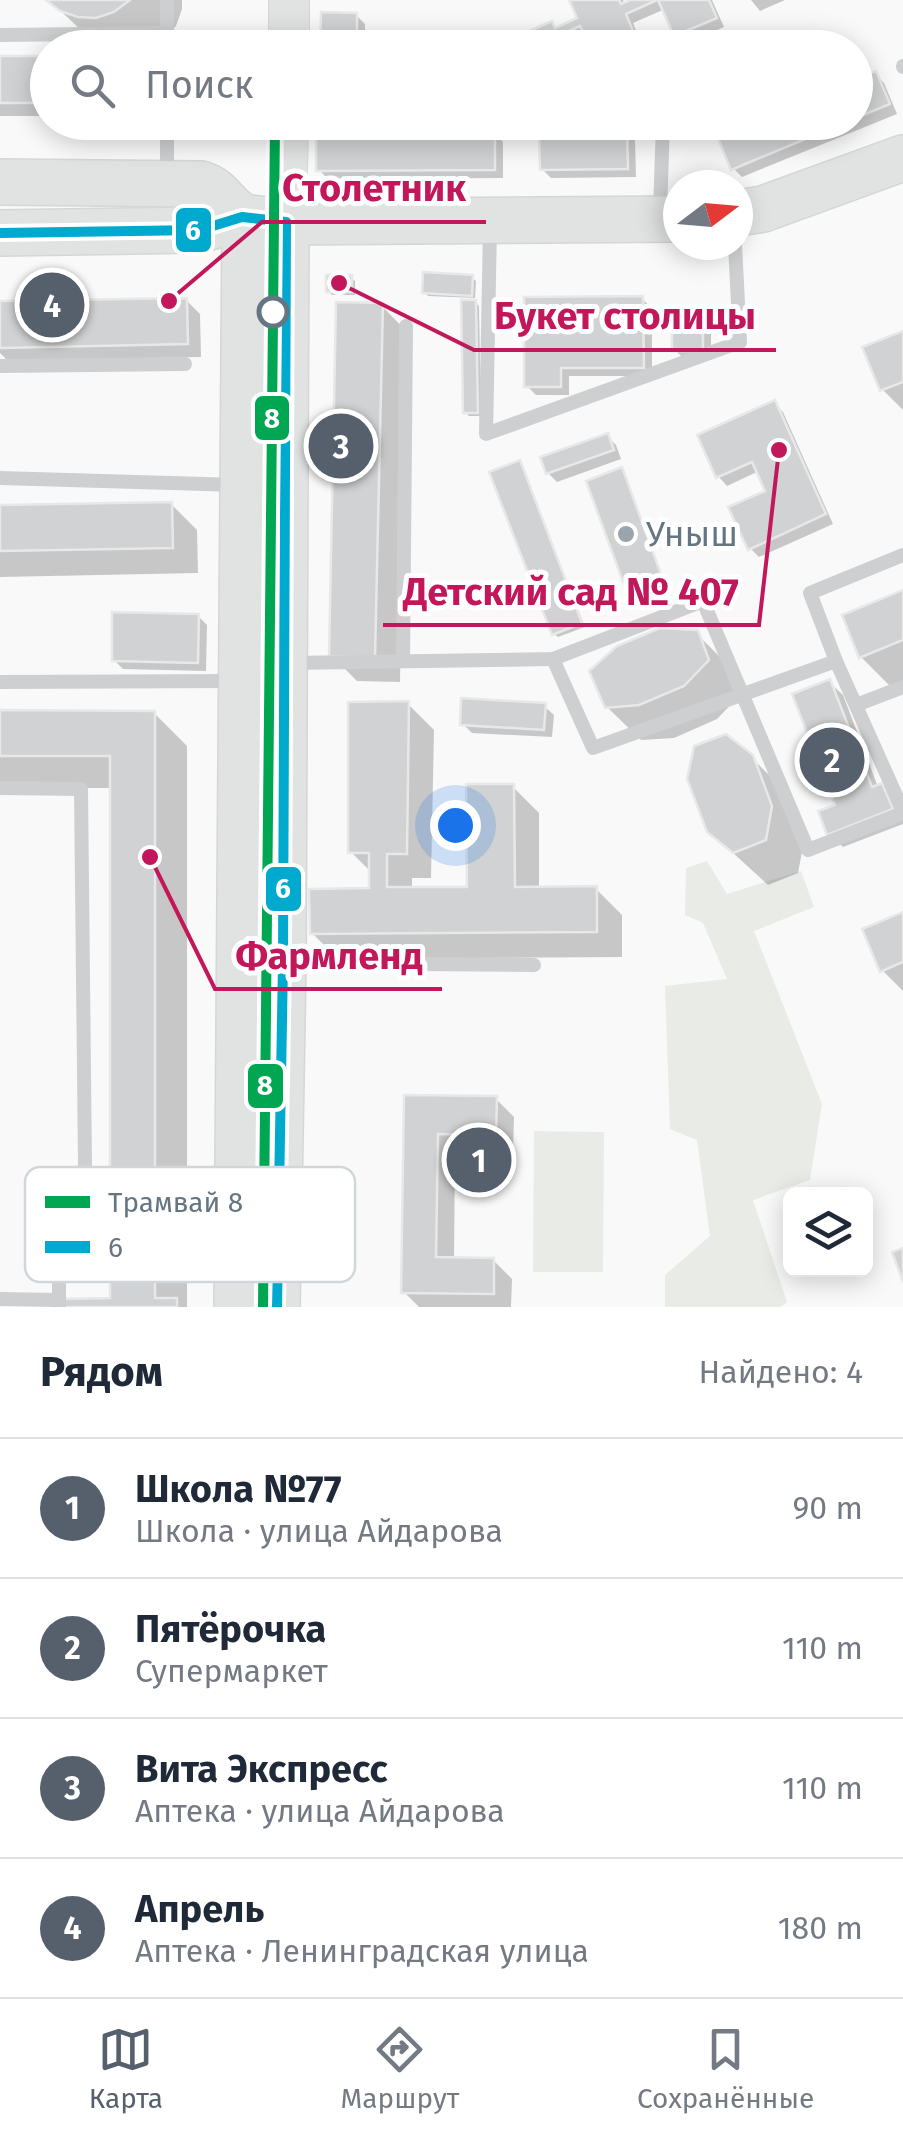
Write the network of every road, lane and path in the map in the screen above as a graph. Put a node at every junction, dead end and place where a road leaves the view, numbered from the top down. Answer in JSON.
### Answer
{"nodes":[{"id":1,"x":167,"y":0,"type":"edge"},
{"id":2,"x":289,"y":0,"type":"edge"},
{"id":3,"x":166,"y":30,"type":"edge"},
{"id":4,"x":289,"y":30,"type":"edge"},
{"id":5,"x":0,"y":36,"type":"edge"},
{"id":6,"x":30,"y":37,"type":"edge"},
{"id":7,"x":167,"y":140,"type":"edge"},
{"id":8,"x":284,"y":140,"type":"edge"},
{"id":9,"x":663,"y":140,"type":"edge"},
{"id":10,"x":903,"y":158,"type":"edge"},
{"id":11,"x":665,"y":170,"type":"edge"},
{"id":12,"x":0,"y":182,"type":"edge"},
{"id":13,"x":168,"y":184,"type":"junction"},
{"id":14,"x":753,"y":211,"type":"edge"},
{"id":15,"x":266,"y":219,"type":"junction"},
{"id":16,"x":490,"y":220,"type":"junction"},
{"id":17,"x":663,"y":220,"type":"edge"},
{"id":18,"x":0,"y":234,"type":"edge"},
{"id":19,"x":737,"y":260,"type":"edge"},
{"id":20,"x":406,"y":326,"type":"dead end"},
{"id":21,"x":185,"y":364,"type":"dead end"},
{"id":22,"x":0,"y":366,"type":"edge"},
{"id":23,"x":0,"y":478,"type":"edge"},
{"id":24,"x":246,"y":485,"type":"junction"},
{"id":25,"x":903,"y":555,"type":"edge"},
{"id":26,"x":552,"y":659,"type":"junction"},
{"id":27,"x":836,"y":660,"type":"junction"},
{"id":28,"x":403,"y":661,"type":"junction"},
{"id":29,"x":264,"y":672,"type":"junction"},
{"id":30,"x":0,"y":682,"type":"edge"},
{"id":31,"x":903,"y":687,"type":"edge"},
{"id":32,"x":742,"y":695,"type":"junction"},
{"id":33,"x":856,"y":705,"type":"junction"},
{"id":34,"x":0,"y":788,"type":"edge"},
{"id":35,"x":900,"y":792,"type":"edge"},
{"id":36,"x":903,"y":812,"type":"edge"},
{"id":37,"x":283,"y":963,"type":"junction"},
{"id":38,"x":534,"y":965,"type":"dead end"},
{"id":39,"x":85,"y":1167,"type":"edge"},
{"id":40,"x":244,"y":1167,"type":"edge"},
{"id":41,"x":279,"y":1167,"type":"edge"},
{"id":42,"x":239,"y":1282,"type":"edge"},
{"id":43,"x":277,"y":1282,"type":"edge"},
{"id":44,"x":0,"y":1300,"type":"edge"},
{"id":45,"x":59,"y":1304,"type":"edge"},
{"id":46,"x":238,"y":1307,"type":"edge"},
{"id":47,"x":277,"y":1307,"type":"edge"}],
"edges":[{"from":1,"to":3,"type":"lane"},
{"from":2,"to":4,"type":"street"},
{"from":5,"to":6,"type":"lane"},
{"from":7,"to":13,"type":"lane"},
{"from":8,"to":15,"type":"street"},
{"from":9,"to":11,"type":"lane"},
{"from":10,"to":14,"type":"main road"},
{"from":12,"to":13,"type":"main road"},
{"from":13,"to":15,"type":"main road"},
{"from":15,"to":16,"type":"main road"},
{"from":15,"to":18,"type":"main road"},
{"from":15,"to":24,"type":"main road"},
{"from":15,"to":29,"type":"main road"},
{"from":16,"to":17,"type":"main road"},
{"from":16,"to":19,"type":"lane"},
{"from":20,"to":28,"type":"lane"},
{"from":21,"to":22,"type":"lane"},
{"from":23,"to":24,"type":"lane"},
{"from":24,"to":29,"type":"main road"},
{"from":25,"to":27,"type":"lane"},
{"from":26,"to":28,"type":"lane"},
{"from":26,"to":32,"type":"lane"},
{"from":26,"to":32,"type":"lane"},
{"from":27,"to":32,"type":"lane"},
{"from":27,"to":33,"type":"lane"},
{"from":28,"to":29,"type":"lane"},
{"from":29,"to":30,"type":"lane"},
{"from":29,"to":37,"type":"main road"},
{"from":29,"to":40,"type":"main road"},
{"from":31,"to":33,"type":"lane"},
{"from":32,"to":36,"type":"lane"},
{"from":33,"to":35,"type":"lane"},
{"from":34,"to":39,"type":"lane"},
{"from":35,"to":36,"type":"lane"},
{"from":37,"to":38,"type":"lane"},
{"from":37,"to":41,"type":"main road"},
{"from":42,"to":46,"type":"main road"},
{"from":43,"to":47,"type":"main road"},
{"from":44,"to":45,"type":"lane"}]}
